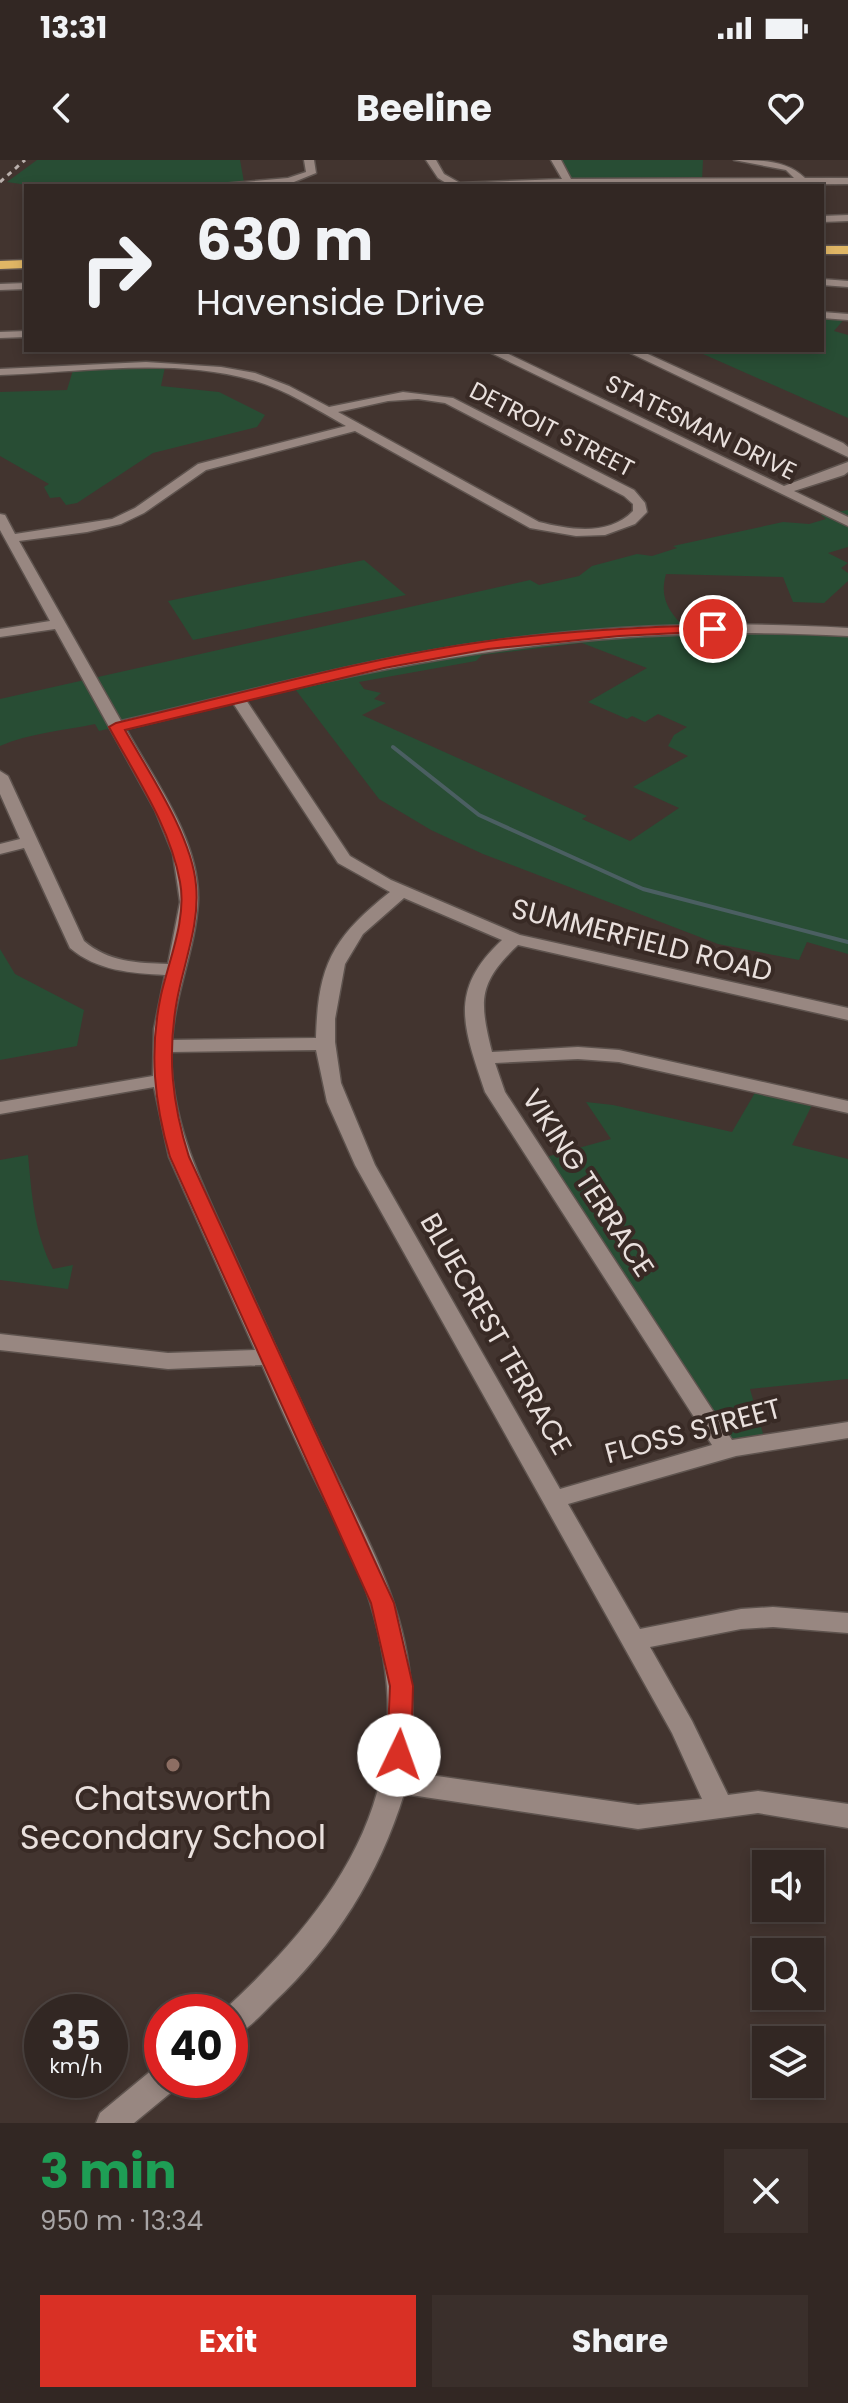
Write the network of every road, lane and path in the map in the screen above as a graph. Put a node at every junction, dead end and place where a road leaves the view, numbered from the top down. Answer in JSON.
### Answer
{"nodes":[{"id":1,"x":309,"y":160,"type":"edge"},
{"id":2,"x":431,"y":160,"type":"edge"},
{"id":3,"x":556,"y":160,"type":"edge"},
{"id":4,"x":739,"y":160,"type":"edge"},
{"id":5,"x":802,"y":181,"type":"junction"},
{"id":6,"x":848,"y":181,"type":"edge"},
{"id":7,"x":568,"y":182,"type":"junction"},
{"id":8,"x":235,"y":184,"type":"edge"},
{"id":9,"x":454,"y":184,"type":"edge"},
{"id":10,"x":512,"y":184,"type":"edge"},
{"id":11,"x":848,"y":218,"type":"edge"},
{"id":12,"x":824,"y":219,"type":"edge"},
{"id":13,"x":824,"y":250,"type":"edge"},
{"id":14,"x":848,"y":250,"type":"edge"},
{"id":15,"x":0,"y":254,"type":"edge"},
{"id":16,"x":24,"y":254,"type":"edge"},
{"id":17,"x":848,"y":257,"type":"edge"},
{"id":18,"x":824,"y":258,"type":"edge"},
{"id":19,"x":24,"y":264,"type":"edge"},
{"id":20,"x":0,"y":265,"type":"edge"},
{"id":21,"x":824,"y":282,"type":"edge"},
{"id":22,"x":848,"y":284,"type":"edge"},
{"id":23,"x":24,"y":286,"type":"edge"},
{"id":24,"x":0,"y":287,"type":"edge"},
{"id":25,"x":824,"y":315,"type":"edge"},
{"id":26,"x":848,"y":317,"type":"edge"},
{"id":27,"x":24,"y":334,"type":"edge"},
{"id":28,"x":0,"y":335,"type":"edge"},
{"id":29,"x":139,"y":352,"type":"edge"},
{"id":30,"x":495,"y":352,"type":"edge"},
{"id":31,"x":634,"y":352,"type":"edge"},
{"id":32,"x":138,"y":368,"type":"junction"},
{"id":33,"x":0,"y":372,"type":"edge"},
{"id":34,"x":328,"y":411,"type":"junction"},
{"id":35,"x":356,"y":427,"type":"junction"},
{"id":36,"x":848,"y":453,"type":"edge"},
{"id":37,"x":848,"y":466,"type":"edge"},
{"id":38,"x":782,"y":491,"type":"junction"},
{"id":39,"x":848,"y":522,"type":"edge"},
{"id":40,"x":4,"y":527,"type":"edge"},
{"id":41,"x":58,"y":624,"type":"junction"},
{"id":42,"x":848,"y":632,"type":"edge"},
{"id":43,"x":0,"y":633,"type":"edge"},
{"id":44,"x":238,"y":699,"type":"junction"},
{"id":45,"x":116,"y":727,"type":"junction"},
{"id":46,"x":0,"y":779,"type":"edge"},
{"id":47,"x":30,"y":841,"type":"junction"},
{"id":48,"x":0,"y":849,"type":"edge"},
{"id":49,"x":402,"y":891,"type":"junction"},
{"id":50,"x":514,"y":939,"type":"junction"},
{"id":51,"x":176,"y":970,"type":"junction"},
{"id":52,"x":848,"y":1014,"type":"edge"},
{"id":53,"x":323,"y":1044,"type":"junction"},
{"id":54,"x":162,"y":1046,"type":"junction"},
{"id":55,"x":485,"y":1058,"type":"junction"},
{"id":56,"x":162,"y":1080,"type":"junction"},
{"id":57,"x":848,"y":1107,"type":"edge"},
{"id":58,"x":0,"y":1108,"type":"edge"},
{"id":59,"x":0,"y":1342,"type":"edge"},
{"id":60,"x":269,"y":1356,"type":"junction"},
{"id":61,"x":848,"y":1430,"type":"edge"},
{"id":62,"x":725,"y":1447,"type":"junction"},
{"id":63,"x":555,"y":1499,"type":"junction"},
{"id":64,"x":848,"y":1623,"type":"edge"},
{"id":65,"x":633,"y":1640,"type":"junction"},
{"id":66,"x":397,"y":1782,"type":"junction"},
{"id":67,"x":719,"y":1806,"type":"junction"},
{"id":68,"x":848,"y":1816,"type":"edge"},
{"id":69,"x":248,"y":2008,"type":"edge"},
{"id":70,"x":144,"y":2096,"type":"edge"},
{"id":71,"x":111,"y":2123,"type":"edge"}],
"edges":[{"from":1,"to":8,"type":"street"},
{"from":2,"to":9,"type":"street"},
{"from":3,"to":7,"type":"street"},
{"from":4,"to":5,"type":"street"},
{"from":5,"to":6,"type":"street"},
{"from":5,"to":7,"type":"street"},
{"from":7,"to":10,"type":"street"},
{"from":11,"to":12,"type":"street"},
{"from":13,"to":14,"type":"highway"},
{"from":15,"to":16,"type":"highway"},
{"from":17,"to":18,"type":"highway"},
{"from":19,"to":20,"type":"highway"},
{"from":21,"to":22,"type":"street"},
{"from":23,"to":24,"type":"street"},
{"from":25,"to":26,"type":"street"},
{"from":27,"to":28,"type":"street"},
{"from":29,"to":32,"type":"street"},
{"from":30,"to":38,"type":"street","name":"STATESMAN DRIVE"},
{"from":31,"to":36,"type":"street"},
{"from":32,"to":33,"type":"street","name":"DETROIT STREET"},
{"from":32,"to":34,"type":"street","name":"DETROIT STREET"},
{"from":34,"to":35,"type":"street","name":"DETROIT STREET"},
{"from":34,"to":35,"type":"street","name":"DETROIT STREET"},
{"from":35,"to":40,"type":"street"},
{"from":37,"to":38,"type":"street"},
{"from":38,"to":39,"type":"street","name":"STATESMAN DRIVE"},
{"from":40,"to":41,"type":"street"},
{"from":41,"to":43,"type":"street"},
{"from":41,"to":45,"type":"street"},
{"from":42,"to":44,"type":"street"},
{"from":44,"to":45,"type":"street"},
{"from":44,"to":49,"type":"street","name":"SUMMERFIELD ROAD"},
{"from":45,"to":51,"type":"street"},
{"from":46,"to":47,"type":"street"},
{"from":47,"to":48,"type":"street"},
{"from":47,"to":51,"type":"street"},
{"from":49,"to":50,"type":"street","name":"SUMMERFIELD ROAD"},
{"from":49,"to":53,"type":"street","name":"BLUECREST TERRACE"},
{"from":50,"to":52,"type":"street","name":"SUMMERFIELD ROAD"},
{"from":50,"to":55,"type":"street","name":"VIKING TERRACE"},
{"from":51,"to":54,"type":"street"},
{"from":53,"to":54,"type":"street"},
{"from":53,"to":63,"type":"street","name":"BLUECREST TERRACE"},
{"from":54,"to":56,"type":"street"},
{"from":55,"to":57,"type":"street"},
{"from":55,"to":62,"type":"street","name":"VIKING TERRACE"},
{"from":56,"to":58,"type":"street"},
{"from":56,"to":60,"type":"street"},
{"from":59,"to":60,"type":"street"},
{"from":60,"to":66,"type":"street"},
{"from":61,"to":62,"type":"street","name":"FLOSS STREET"},
{"from":62,"to":63,"type":"street","name":"FLOSS STREET"},
{"from":63,"to":65,"type":"street","name":"BLUECREST TERRACE"},
{"from":64,"to":65,"type":"street"},
{"from":65,"to":67,"type":"street","name":"BLUECREST TERRACE"},
{"from":66,"to":67,"type":"street"},
{"from":66,"to":69,"type":"street"},
{"from":67,"to":68,"type":"street"},
{"from":70,"to":71,"type":"street"}]}
